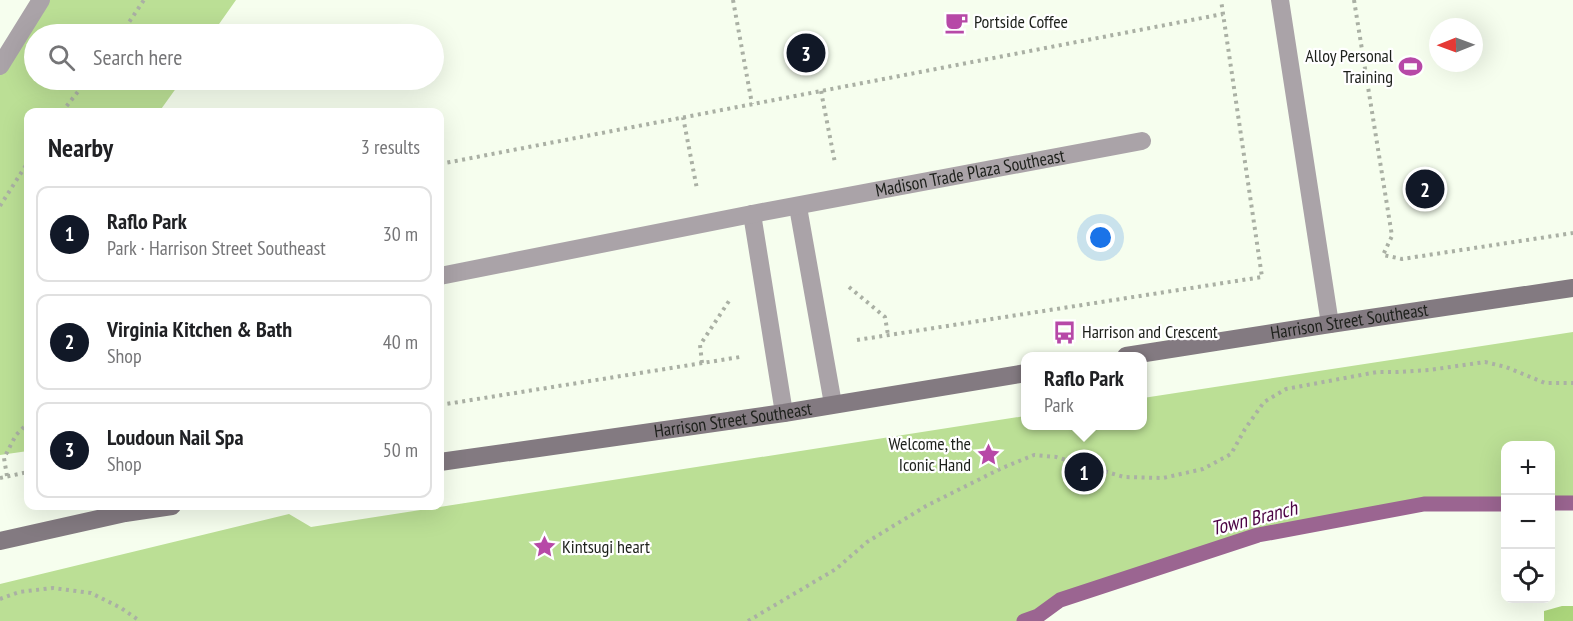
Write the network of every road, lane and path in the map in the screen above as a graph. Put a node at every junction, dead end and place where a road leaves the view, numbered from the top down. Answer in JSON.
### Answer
{"nodes":[{"id":1,"x":41,"y":0,"type":"edge"},
{"id":2,"x":144,"y":0,"type":"edge"},
{"id":3,"x":733,"y":0,"type":"edge"},
{"id":4,"x":1221,"y":0,"type":"edge"},
{"id":5,"x":1280,"y":0,"type":"edge"},
{"id":6,"x":1354,"y":0,"type":"edge"},
{"id":7,"x":1223,"y":14,"type":"junction"},
{"id":8,"x":26,"y":24,"type":"edge"},
{"id":9,"x":128,"y":24,"type":"edge"},
{"id":10,"x":24,"y":27,"type":"edge"},
{"id":11,"x":0,"y":66,"type":"edge"},
{"id":12,"x":79,"y":90,"type":"edge"},
{"id":13,"x":752,"y":104,"type":"junction"},
{"id":14,"x":65,"y":108,"type":"edge"},
{"id":15,"x":1142,"y":141,"type":"dead end"},
{"id":16,"x":444,"y":163,"type":"edge"},
{"id":17,"x":24,"y":168,"type":"edge"},
{"id":18,"x":0,"y":206,"type":"edge"},
{"id":19,"x":798,"y":207,"type":"junction"},
{"id":20,"x":752,"y":214,"type":"junction"},
{"id":21,"x":1573,"y":233,"type":"edge"},
{"id":22,"x":444,"y":275,"type":"edge"},
{"id":23,"x":1573,"y":288,"type":"edge"},
{"id":24,"x":1330,"y":324,"type":"junction"},
{"id":25,"x":824,"y":345,"type":"junction"},
{"id":26,"x":774,"y":352,"type":"junction"},
{"id":27,"x":1147,"y":354,"type":"edge"},
{"id":28,"x":1021,"y":374,"type":"edge"},
{"id":29,"x":1573,"y":382,"type":"edge"},
{"id":30,"x":444,"y":404,"type":"edge"},
{"id":31,"x":833,"y":404,"type":"junction"},
{"id":32,"x":784,"y":412,"type":"junction"},
{"id":33,"x":24,"y":427,"type":"edge"},
{"id":34,"x":444,"y":461,"type":"edge"},
{"id":35,"x":24,"y":473,"type":"edge"},
{"id":36,"x":8,"y":476,"type":"junction"},
{"id":37,"x":0,"y":478,"type":"edge"},
{"id":38,"x":146,"y":510,"type":"edge"},
{"id":39,"x":0,"y":541,"type":"edge"},
{"id":40,"x":0,"y":599,"type":"edge"},
{"id":41,"x":140,"y":621,"type":"edge"},
{"id":42,"x":748,"y":621,"type":"edge"}],
"edges":[{"from":1,"to":8,"type":"street"},
{"from":2,"to":9,"type":"path"},
{"from":3,"to":13,"type":"path"},
{"from":4,"to":7,"type":"path"},
{"from":5,"to":24,"type":"street"},
{"from":6,"to":21,"type":"path"},
{"from":7,"to":13,"type":"path"},
{"from":7,"to":25,"type":"path"},
{"from":10,"to":11,"type":"street"},
{"from":12,"to":14,"type":"path"},
{"from":13,"to":16,"type":"path"},
{"from":15,"to":19,"type":"street","name":"Madison Trade Plaza Southeast"},
{"from":17,"to":18,"type":"path"},
{"from":19,"to":20,"type":"street","name":"Madison Trade Plaza Southeast"},
{"from":19,"to":25,"type":"street"},
{"from":20,"to":22,"type":"street","name":"Madison Trade Plaza Southeast"},
{"from":20,"to":26,"type":"street"},
{"from":23,"to":24,"type":"street","name":"Harrison Street Southeast"},
{"from":24,"to":27,"type":"street","name":"Harrison Street Southeast"},
{"from":25,"to":31,"type":"street"},
{"from":26,"to":30,"type":"path"},
{"from":26,"to":32,"type":"street"},
{"from":28,"to":31,"type":"street","name":"Harrison Street Southeast"},
{"from":29,"to":42,"type":"path"},
{"from":31,"to":32,"type":"street","name":"Harrison Street Southeast"},
{"from":32,"to":34,"type":"street","name":"Harrison Street Southeast"},
{"from":33,"to":36,"type":"path"},
{"from":35,"to":36,"type":"path"},
{"from":36,"to":37,"type":"path"},
{"from":38,"to":39,"type":"street"},
{"from":40,"to":41,"type":"path"}]}
